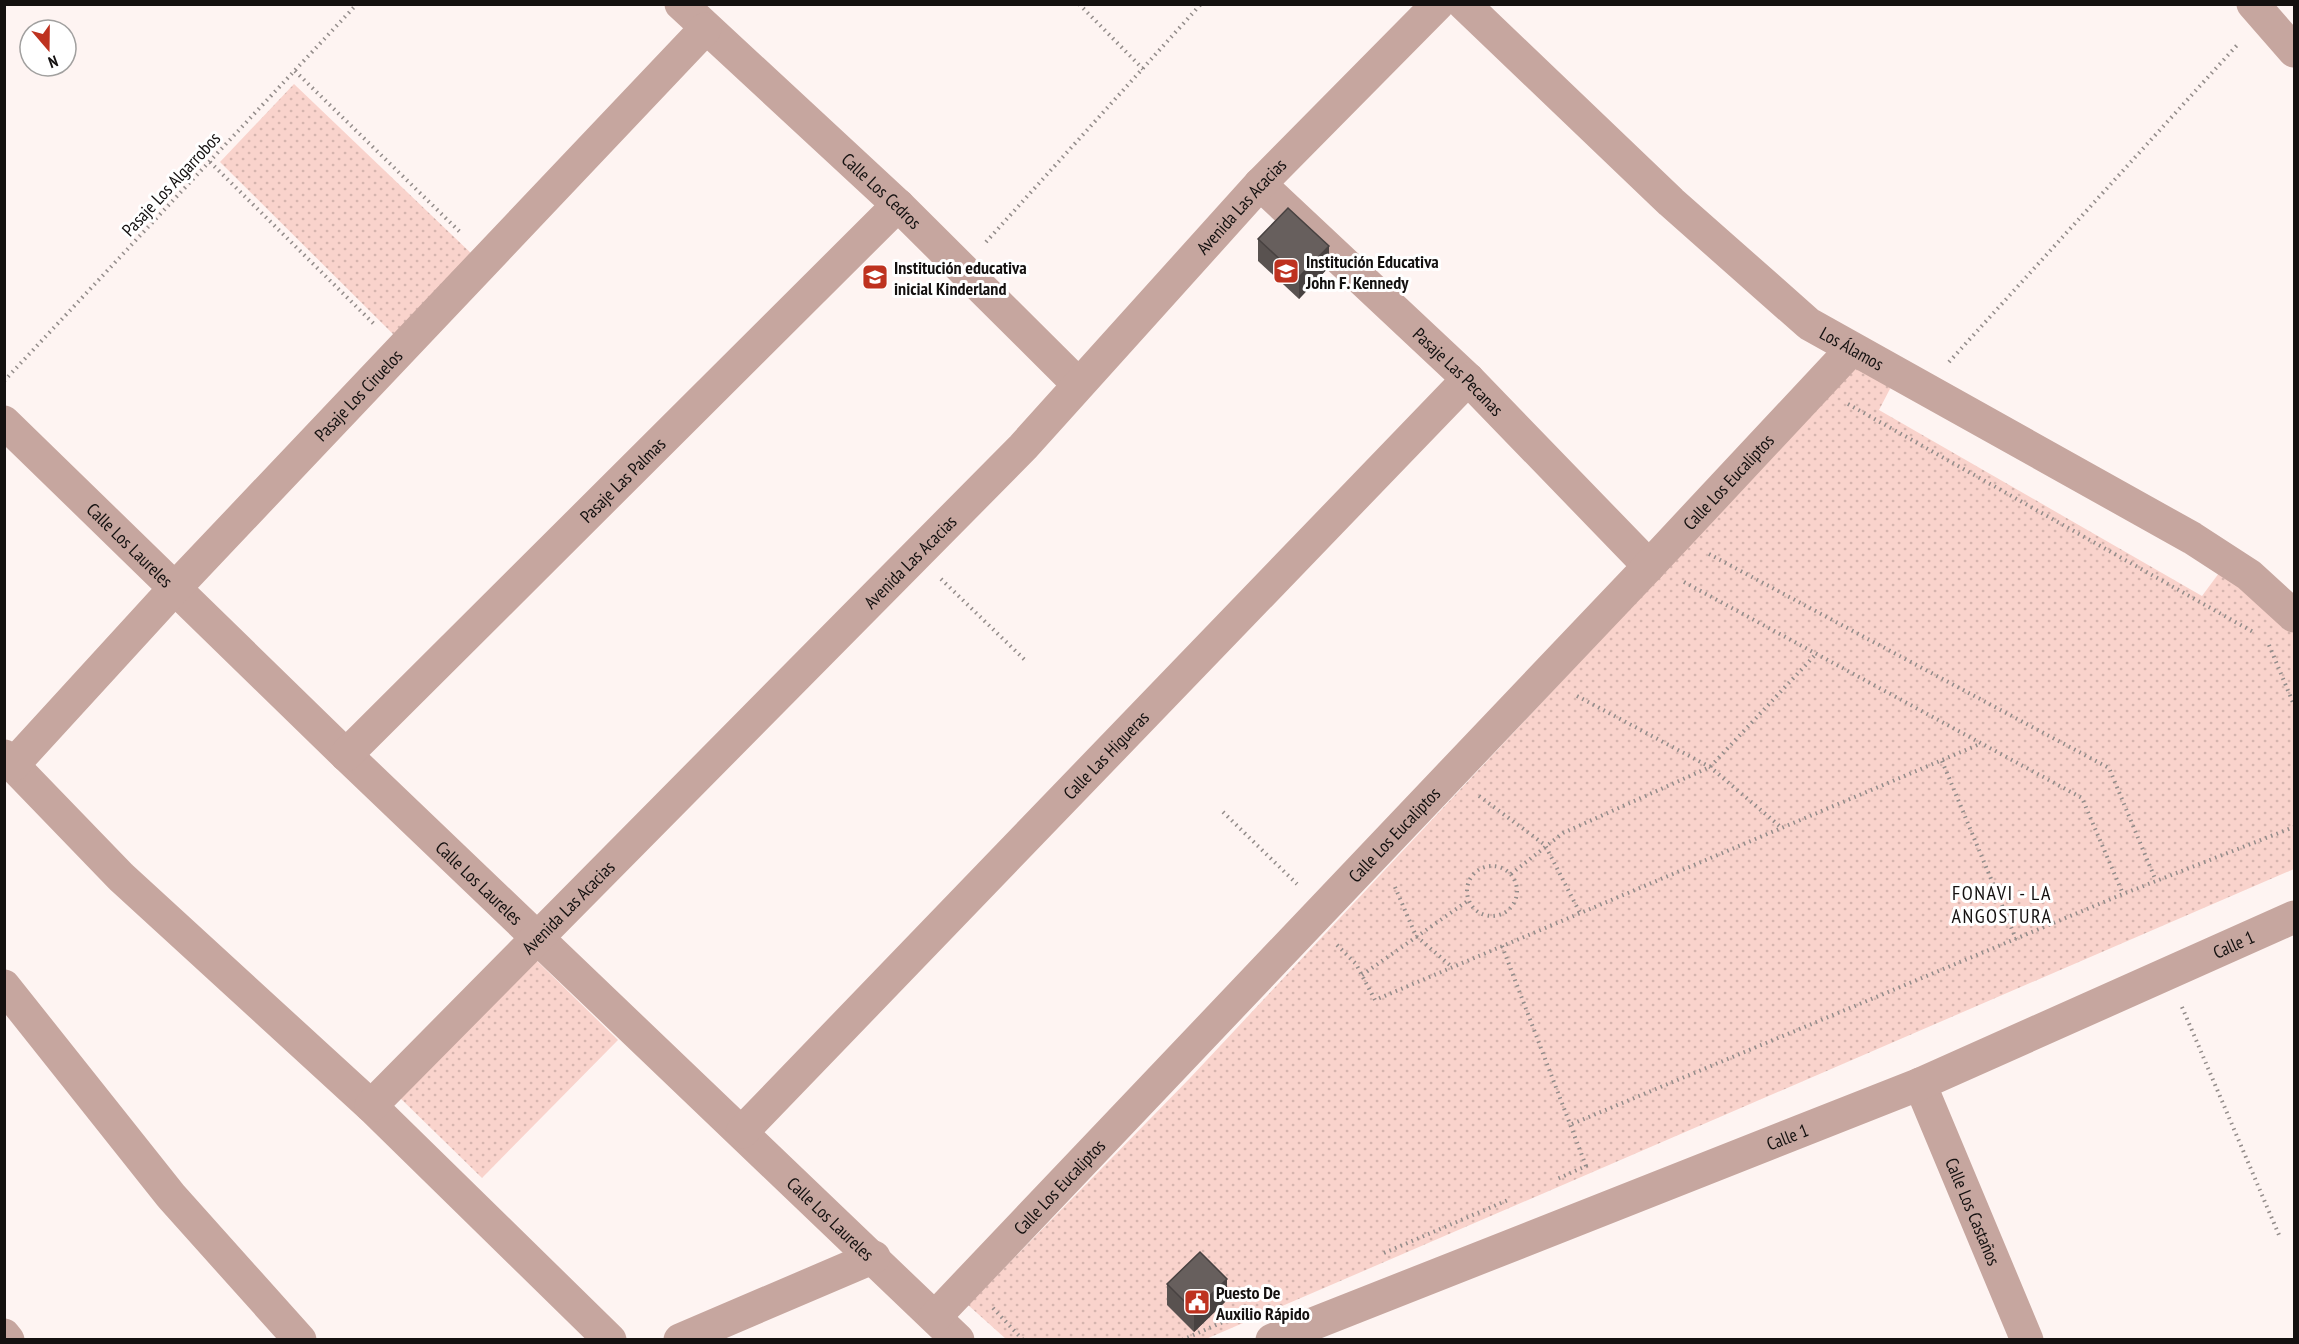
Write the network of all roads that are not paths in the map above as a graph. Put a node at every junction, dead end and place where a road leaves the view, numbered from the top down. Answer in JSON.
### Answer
{"nodes":[{"id":1,"x":681,"y":4,"type":"edge"},
{"id":2,"x":1438,"y":4,"type":"edge"},
{"id":3,"x":1464,"y":4,"type":"edge"},
{"id":4,"x":2258,"y":10,"type":"edge"},
{"id":5,"x":705,"y":29,"type":"junction"},
{"id":6,"x":2295,"y":51,"type":"edge"},
{"id":7,"x":1260,"y":184,"type":"junction"},
{"id":8,"x":898,"y":205,"type":"junction"},
{"id":9,"x":1851,"y":350,"type":"junction"},
{"id":10,"x":1468,"y":379,"type":"junction"},
{"id":11,"x":1078,"y":384,"type":"junction"},
{"id":12,"x":4,"y":422,"type":"edge"},
{"id":13,"x":1662,"y":572,"type":"junction"},
{"id":14,"x":175,"y":588,"type":"junction"},
{"id":15,"x":2295,"y":616,"type":"edge"},
{"id":16,"x":346,"y":755,"type":"junction"},
{"id":17,"x":9,"y":760,"type":"edge"},
{"id":18,"x":2295,"y":917,"type":"edge"},
{"id":19,"x":539,"y":938,"type":"junction"},
{"id":20,"x":4,"y":986,"type":"edge"},
{"id":21,"x":1920,"y":1084,"type":"junction"},
{"id":22,"x":371,"y":1106,"type":"junction"},
{"id":23,"x":742,"y":1131,"type":"junction"},
{"id":24,"x":874,"y":1257,"type":"junction"},
{"id":25,"x":935,"y":1317,"type":"junction"},
{"id":26,"x":4,"y":1335,"type":"edge"},
{"id":27,"x":2017,"y":1337,"type":"edge"},
{"id":28,"x":8,"y":1340,"type":"edge"},
{"id":29,"x":300,"y":1340,"type":"edge"},
{"id":30,"x":610,"y":1340,"type":"edge"},
{"id":31,"x":680,"y":1340,"type":"edge"},
{"id":32,"x":958,"y":1340,"type":"edge"},
{"id":33,"x":1272,"y":1340,"type":"edge"}],
"edges":[{"from":1,"to":5,"type":"street","name":"Calle Los Cedros"},
{"from":2,"to":7,"type":"street","name":"Avenida Las Acacias"},
{"from":3,"to":9,"type":"street","name":"Los Álamos"},
{"from":4,"to":6,"type":"street"},
{"from":5,"to":8,"type":"street","name":"Calle Los Cedros"},
{"from":5,"to":14,"type":"street","name":"Pasaje Los Ciruelos"},
{"from":7,"to":10,"type":"street","name":"Pasaje Las Pecanas"},
{"from":7,"to":11,"type":"street","name":"Avenida Las Acacias"},
{"from":8,"to":11,"type":"street","name":"Calle Los Cedros"},
{"from":8,"to":16,"type":"street","name":"Pasaje Las Palmas"},
{"from":9,"to":13,"type":"street","name":"Calle Los Eucaliptos"},
{"from":9,"to":15,"type":"street","name":"Los Álamos"},
{"from":10,"to":13,"type":"street","name":"Pasaje Las Pecanas"},
{"from":10,"to":23,"type":"street","name":"Calle Las Higueras"},
{"from":11,"to":19,"type":"street","name":"Avenida Las Acacias"},
{"from":12,"to":14,"type":"street","name":"Calle Los Laureles"},
{"from":13,"to":25,"type":"street","name":"Calle Los Eucaliptos"},
{"from":14,"to":16,"type":"street","name":"Calle Los Laureles"},
{"from":14,"to":17,"type":"street","name":"Pasaje Los Ciruelos"},
{"from":16,"to":19,"type":"street","name":"Calle Los Laureles"},
{"from":17,"to":22,"type":"street"},
{"from":18,"to":21,"type":"street","name":"Calle 1"},
{"from":19,"to":22,"type":"street","name":"Avenida Las Acacias"},
{"from":19,"to":23,"type":"street","name":"Calle Los Laureles"},
{"from":20,"to":29,"type":"street"},
{"from":21,"to":27,"type":"street","name":"Calle Los Castaños"},
{"from":21,"to":33,"type":"street","name":"Calle 1"},
{"from":22,"to":30,"type":"street"},
{"from":23,"to":24,"type":"street","name":"Calle Los Laureles"},
{"from":24,"to":25,"type":"street","name":"Calle Los Laureles"},
{"from":24,"to":31,"type":"street"},
{"from":25,"to":32,"type":"street","name":"Calle Los Laureles"},
{"from":26,"to":28,"type":"street"}]}
